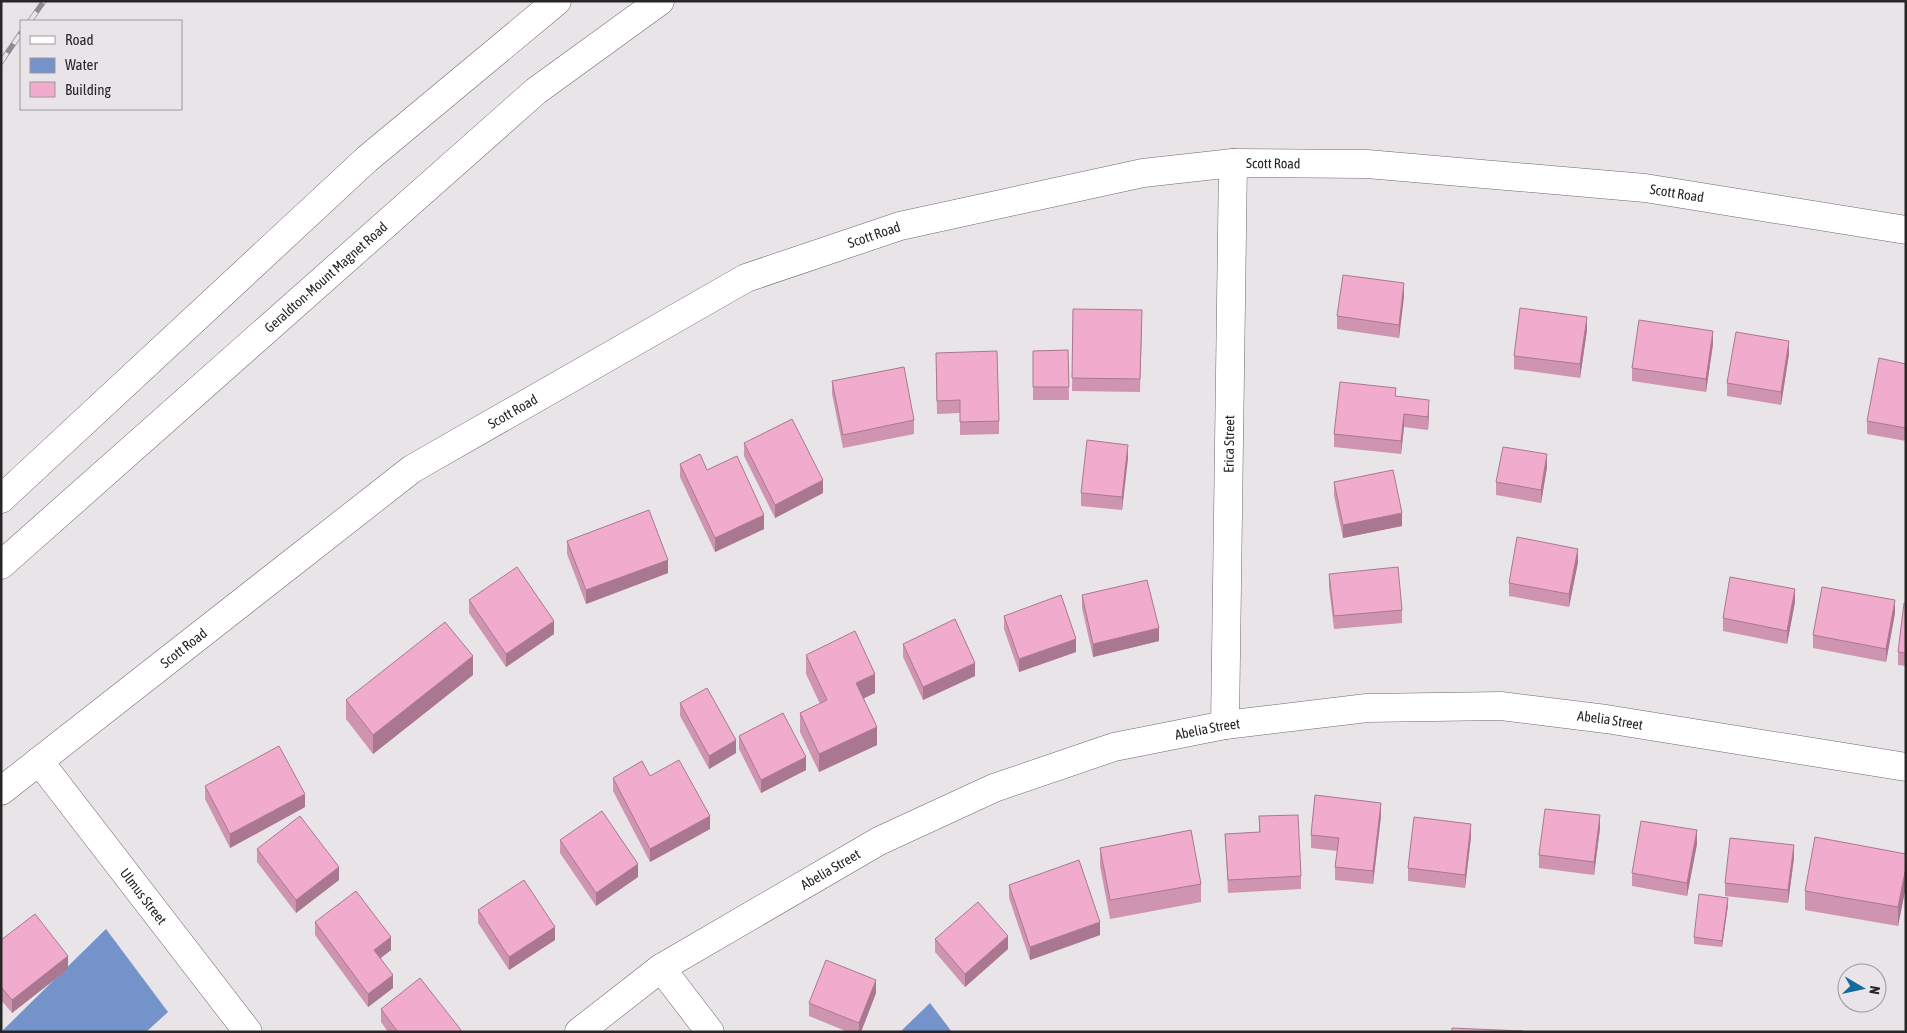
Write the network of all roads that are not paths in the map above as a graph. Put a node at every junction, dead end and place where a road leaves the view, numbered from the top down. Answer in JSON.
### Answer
{"nodes":[{"id":1,"x":557,"y":1,"type":"edge"},
{"id":2,"x":660,"y":1,"type":"edge"},
{"id":3,"x":1233,"y":163,"type":"junction"},
{"id":4,"x":1906,"y":230,"type":"edge"},
{"id":5,"x":1,"y":499,"type":"edge"},
{"id":6,"x":1,"y":565,"type":"edge"},
{"id":7,"x":1225,"y":725,"type":"junction"},
{"id":8,"x":39,"y":761,"type":"junction"},
{"id":9,"x":1906,"y":768,"type":"edge"},
{"id":10,"x":1,"y":791,"type":"edge"},
{"id":11,"x":661,"y":968,"type":"junction"},
{"id":12,"x":248,"y":1032,"type":"edge"},
{"id":13,"x":579,"y":1032,"type":"edge"},
{"id":14,"x":710,"y":1032,"type":"edge"}],
"edges":[{"from":1,"to":5,"type":"main road"},
{"from":2,"to":6,"type":"main road","name":"Geraldton-Mount Magnet Road"},
{"from":3,"to":4,"type":"main road","name":"Scott Road"},
{"from":3,"to":7,"type":"main road","name":"Erica Street"},
{"from":3,"to":8,"type":"main road","name":"Scott Road"},
{"from":7,"to":9,"type":"main road","name":"Abelia Street"},
{"from":7,"to":11,"type":"main road","name":"Abelia Street"},
{"from":8,"to":10,"type":"main road","name":"Scott Road"},
{"from":8,"to":12,"type":"main road","name":"Ulmus Street"},
{"from":11,"to":13,"type":"main road","name":"Abelia Street"},
{"from":11,"to":14,"type":"main road"}]}
